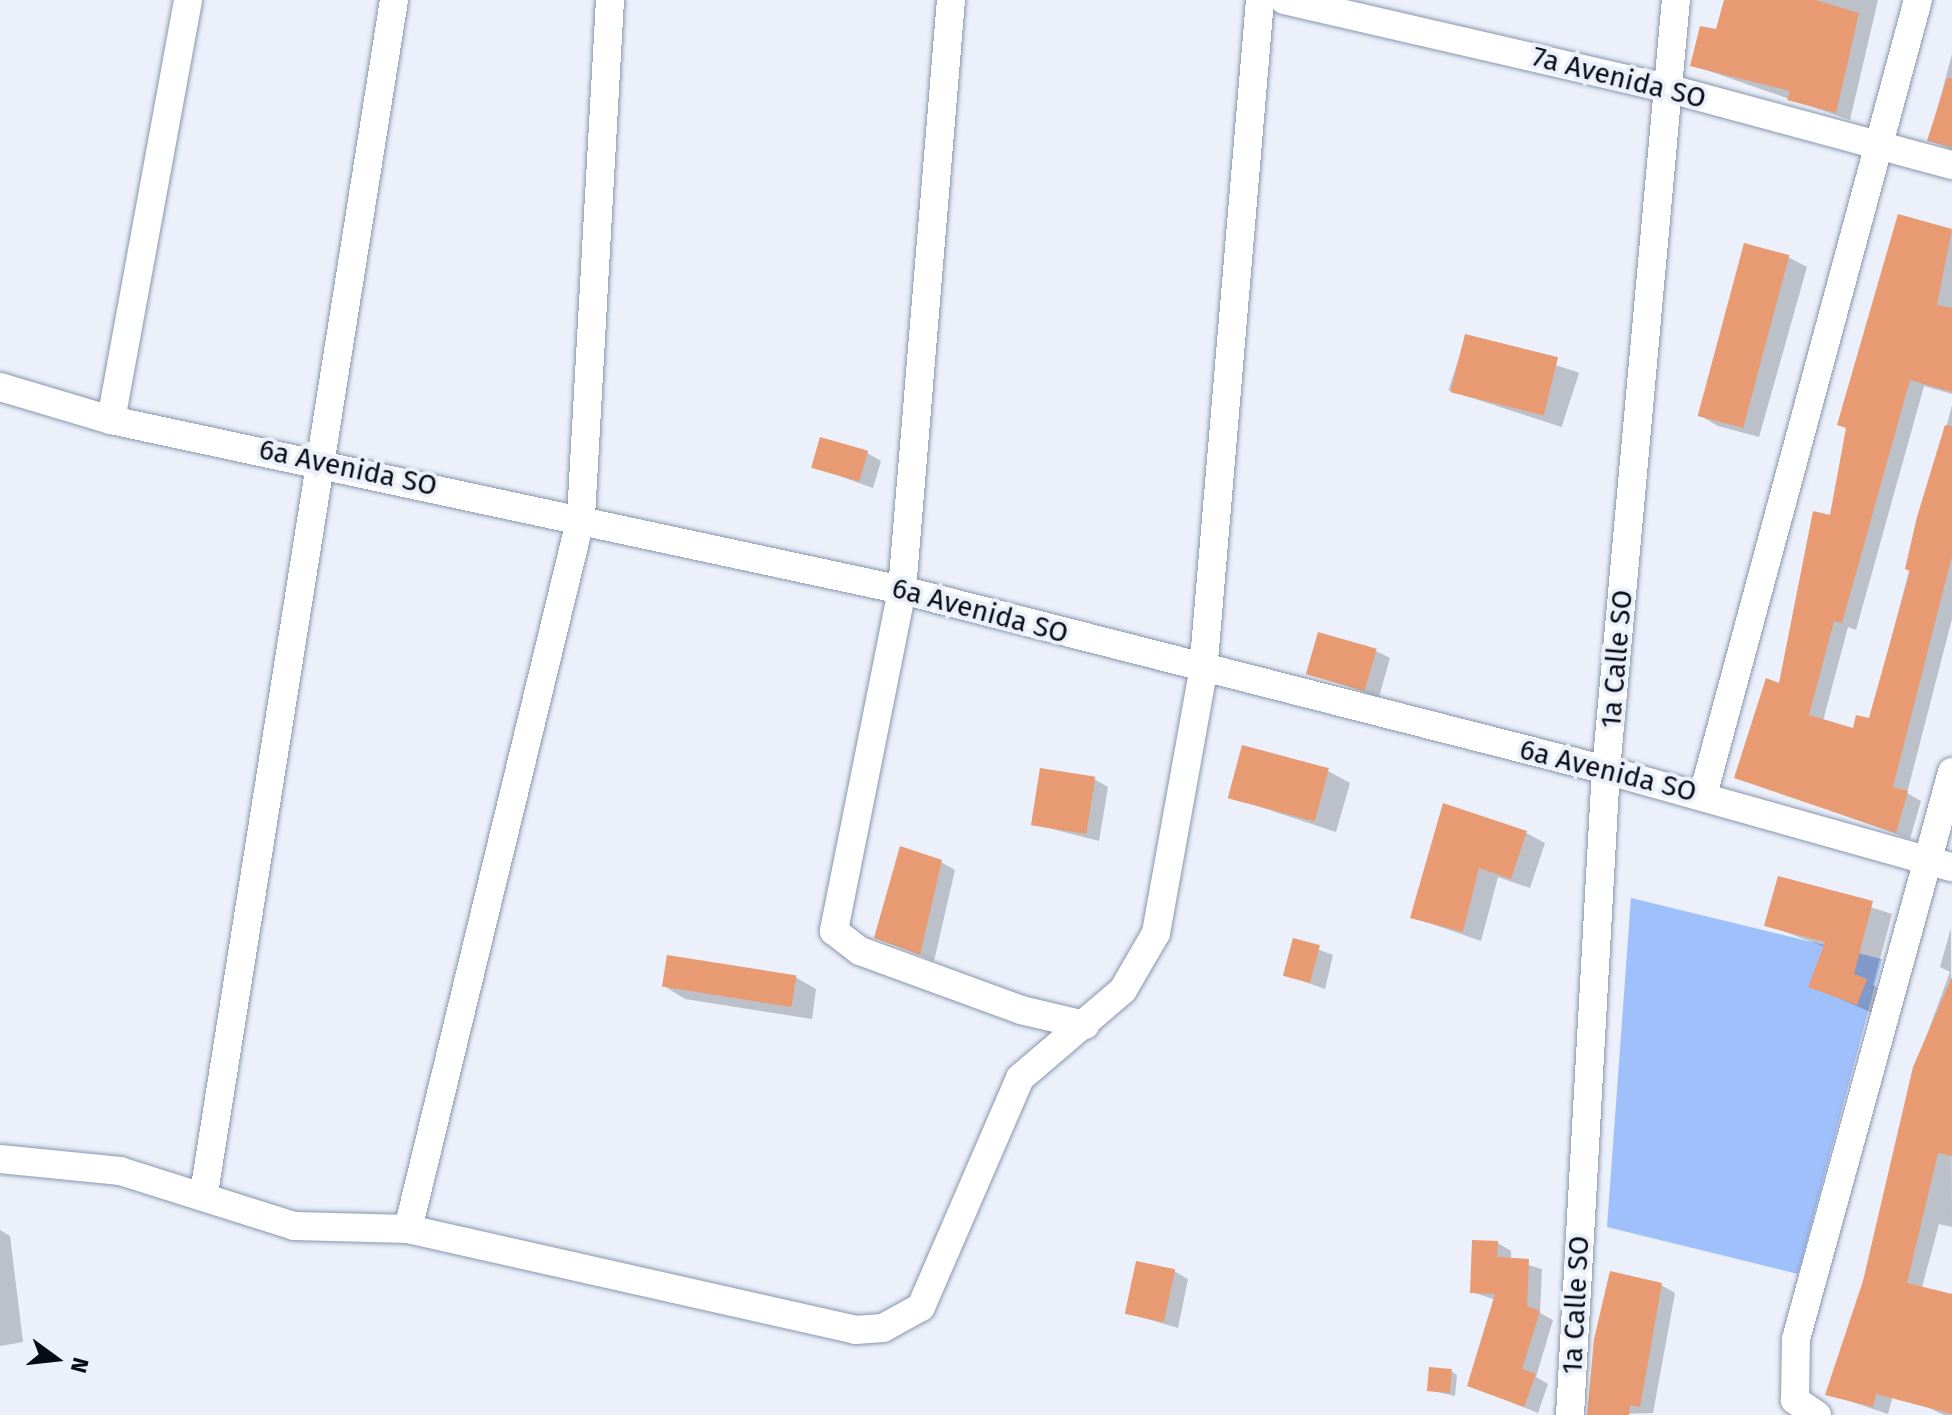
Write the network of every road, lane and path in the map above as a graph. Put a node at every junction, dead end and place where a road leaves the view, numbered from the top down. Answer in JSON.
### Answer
{"nodes":[{"id":1,"x":188,"y":0,"type":"edge"},
{"id":2,"x":394,"y":0,"type":"edge"},
{"id":3,"x":610,"y":0,"type":"edge"},
{"id":4,"x":951,"y":0,"type":"edge"},
{"id":5,"x":1260,"y":0,"type":"edge"},
{"id":6,"x":1284,"y":0,"type":"edge"},
{"id":7,"x":1676,"y":0,"type":"edge"},
{"id":8,"x":1688,"y":0,"type":"edge"},
{"id":9,"x":1918,"y":0,"type":"edge"},
{"id":10,"x":1676,"y":51,"type":"junction"},
{"id":11,"x":1670,"y":89,"type":"junction"},
{"id":12,"x":1879,"y":146,"type":"junction"},
{"id":13,"x":1952,"y":165,"type":"edge"},
{"id":14,"x":0,"y":387,"type":"edge"},
{"id":15,"x":111,"y":420,"type":"junction"},
{"id":16,"x":319,"y":462,"type":"junction"},
{"id":17,"x":581,"y":517,"type":"junction"},
{"id":18,"x":902,"y":590,"type":"junction"},
{"id":19,"x":1203,"y":672,"type":"junction"},
{"id":20,"x":1606,"y":770,"type":"junction"},
{"id":21,"x":1952,"y":772,"type":"edge"},
{"id":22,"x":1703,"y":795,"type":"junction"},
{"id":23,"x":1940,"y":863,"type":"edge"},
{"id":24,"x":1085,"y":1025,"type":"junction"},
{"id":25,"x":0,"y":1159,"type":"edge"},
{"id":26,"x":204,"y":1193,"type":"junction"},
{"id":27,"x":408,"y":1229,"type":"junction"},
{"id":28,"x":1570,"y":1415,"type":"edge"},
{"id":29,"x":1817,"y":1415,"type":"edge"}],
"edges":[{"from":1,"to":15,"type":"street"},
{"from":2,"to":16,"type":"street"},
{"from":3,"to":17,"type":"street"},
{"from":4,"to":18,"type":"street"},
{"from":5,"to":19,"type":"street"},
{"from":6,"to":11,"type":"street","name":"7a Avenida SO"},
{"from":7,"to":10,"type":"street","name":"1a Calle SO"},
{"from":8,"to":10,"type":"street"},
{"from":9,"to":12,"type":"street"},
{"from":10,"to":11,"type":"street","name":"1a Calle SO"},
{"from":11,"to":12,"type":"street","name":"7a Avenida SO"},
{"from":11,"to":20,"type":"street","name":"1a Calle SO"},
{"from":12,"to":13,"type":"street","name":"7a Avenida SO"},
{"from":12,"to":22,"type":"street"},
{"from":14,"to":15,"type":"street","name":"6a Avenida SO"},
{"from":15,"to":16,"type":"street","name":"6a Avenida SO"},
{"from":16,"to":17,"type":"street","name":"6a Avenida SO"},
{"from":16,"to":26,"type":"street"},
{"from":17,"to":18,"type":"street","name":"6a Avenida SO"},
{"from":17,"to":27,"type":"street"},
{"from":18,"to":19,"type":"street","name":"6a Avenida SO"},
{"from":18,"to":24,"type":"street"},
{"from":19,"to":20,"type":"street","name":"6a Avenida SO"},
{"from":19,"to":24,"type":"street"},
{"from":20,"to":22,"type":"street","name":"6a Avenida SO"},
{"from":20,"to":28,"type":"street","name":"1a Calle SO"},
{"from":21,"to":23,"type":"street"},
{"from":22,"to":23,"type":"street","name":"6a Avenida SO"},
{"from":23,"to":29,"type":"street"},
{"from":24,"to":27,"type":"street"},
{"from":25,"to":26,"type":"street"},
{"from":26,"to":27,"type":"street"}]}
